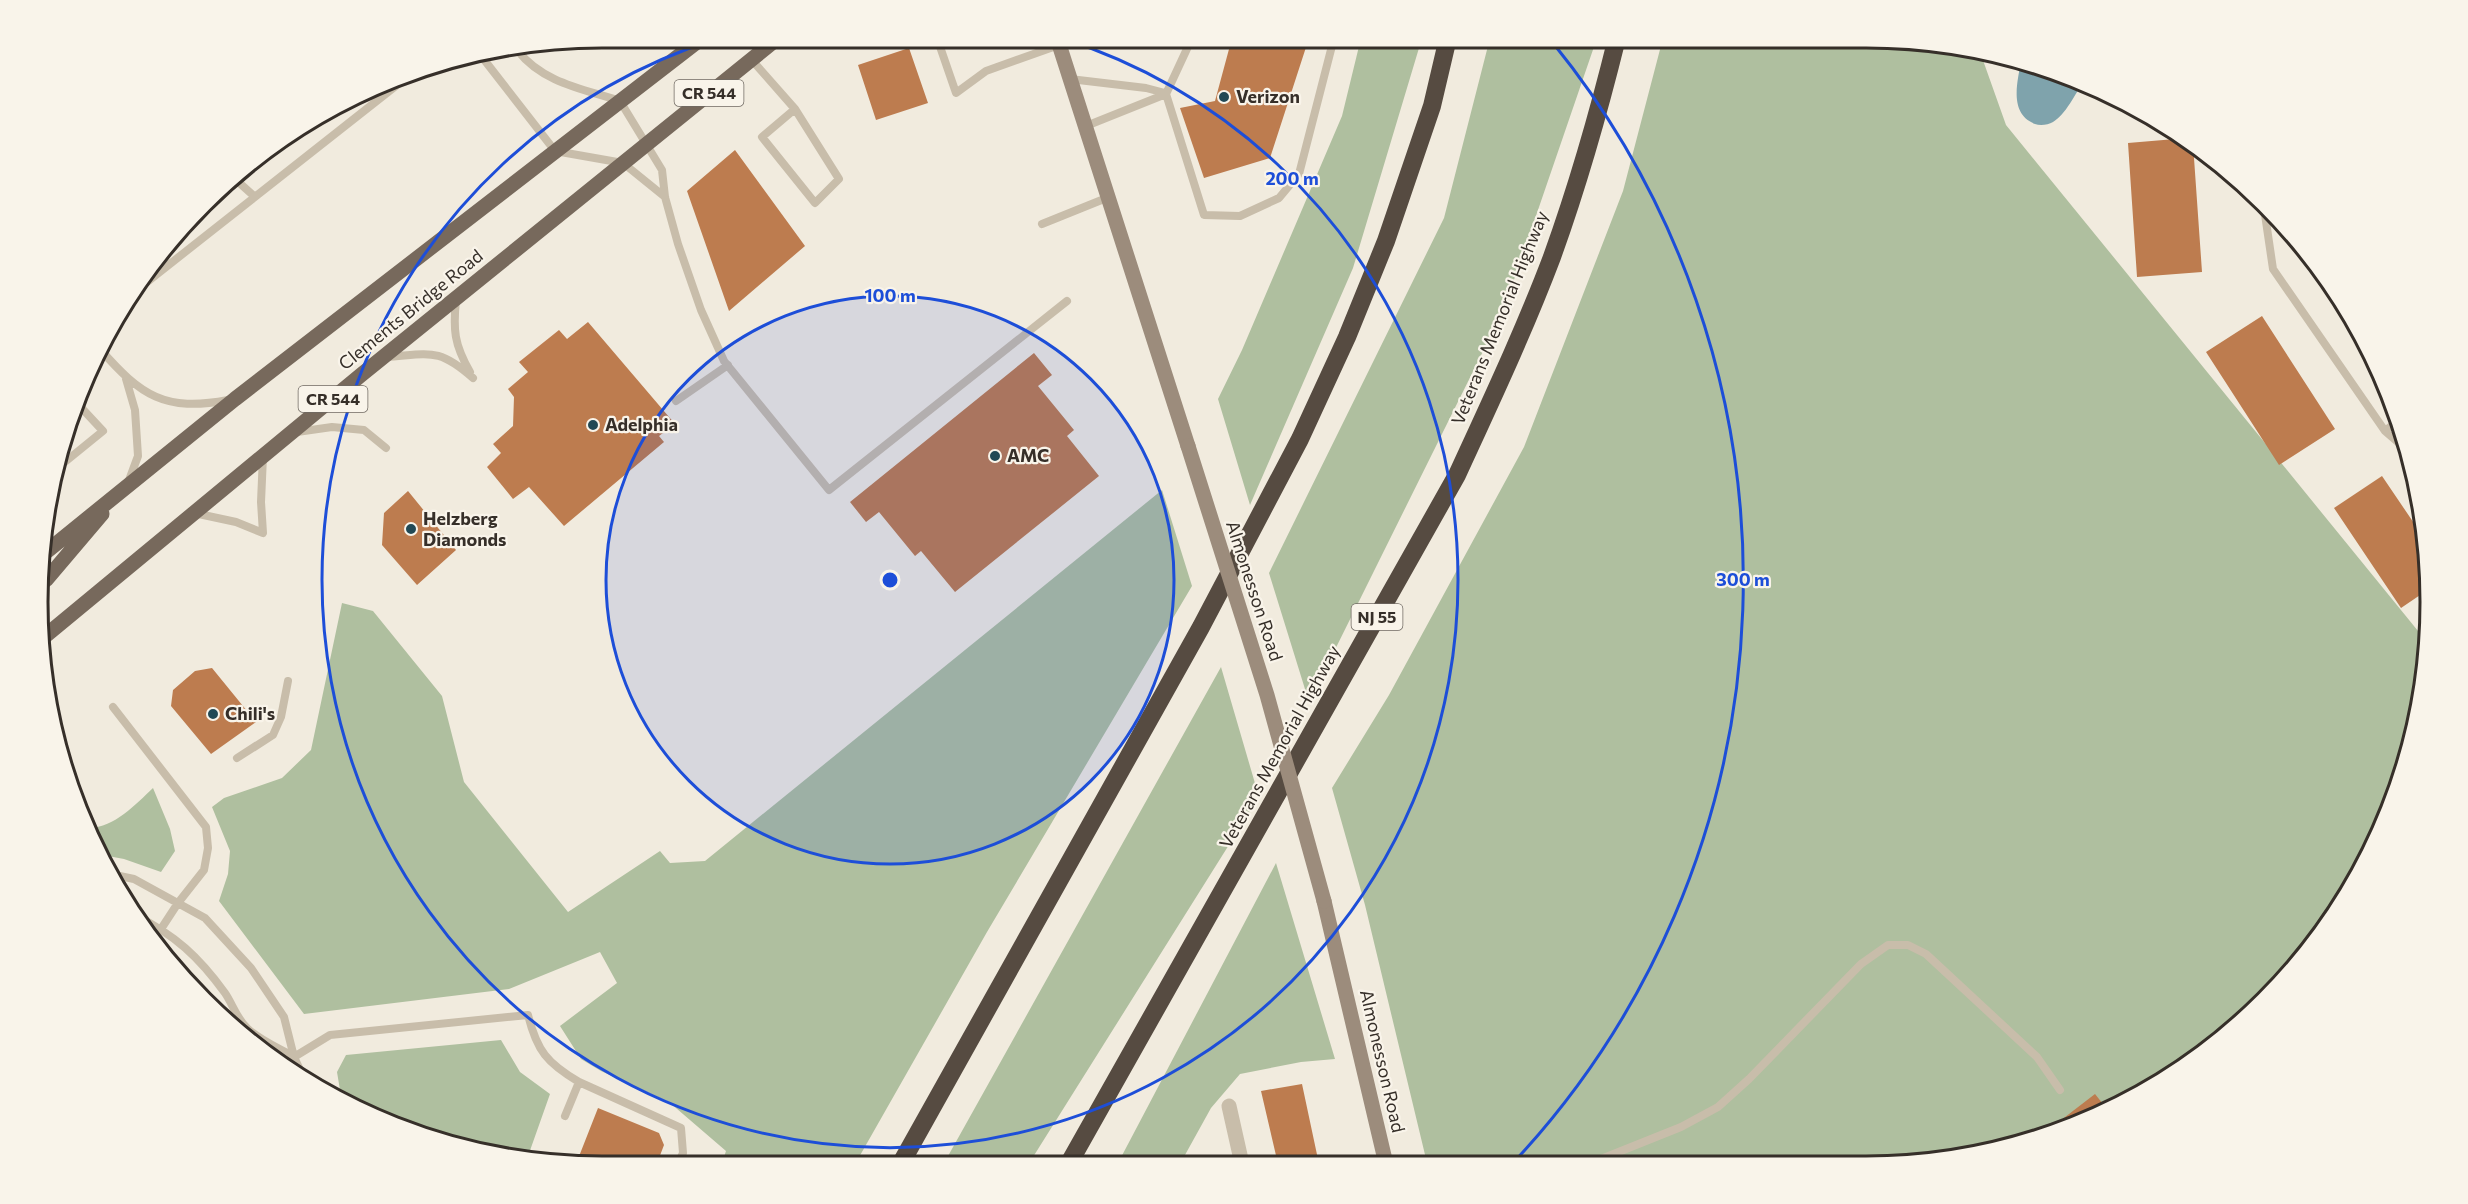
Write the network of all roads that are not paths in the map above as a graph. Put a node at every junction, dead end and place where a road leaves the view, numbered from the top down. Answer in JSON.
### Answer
{"nodes":[{"id":1,"x":689,"y":48,"type":"edge"},
{"id":2,"x":765,"y":48,"type":"edge"},
{"id":3,"x":940,"y":48,"type":"edge"},
{"id":4,"x":1041,"y":48,"type":"edge"},
{"id":5,"x":1060,"y":48,"type":"edge"},
{"id":6,"x":1187,"y":48,"type":"edge"},
{"id":7,"x":1331,"y":48,"type":"edge"},
{"id":8,"x":1446,"y":48,"type":"edge"},
{"id":9,"x":1614,"y":48,"type":"edge"},
{"id":10,"x":521,"y":54,"type":"edge"},
{"id":11,"x":751,"y":59,"type":"junction"},
{"id":12,"x":485,"y":61,"type":"edge"},
{"id":13,"x":1070,"y":79,"type":"junction"},
{"id":14,"x":391,"y":90,"type":"edge"},
{"id":15,"x":1166,"y":94,"type":"junction"},
{"id":16,"x":620,"y":101,"type":"junction"},
{"id":17,"x":795,"y":109,"type":"junction"},
{"id":18,"x":1086,"y":126,"type":"junction"},
{"id":19,"x":646,"y":144,"type":"junction"},
{"id":20,"x":555,"y":151,"type":"junction"},
{"id":21,"x":623,"y":163,"type":"junction"},
{"id":22,"x":239,"y":183,"type":"edge"},
{"id":23,"x":254,"y":196,"type":"junction"},
{"id":24,"x":665,"y":197,"type":"junction"},
{"id":25,"x":1109,"y":197,"type":"junction"},
{"id":26,"x":2266,"y":218,"type":"edge"},
{"id":27,"x":1042,"y":224,"type":"dead end"},
{"id":28,"x":154,"y":276,"type":"edge"},
{"id":29,"x":456,"y":298,"type":"junction"},
{"id":30,"x":1067,"y":301,"type":"dead end"},
{"id":31,"x":106,"y":356,"type":"edge"},
{"id":32,"x":383,"y":358,"type":"junction"},
{"id":33,"x":728,"y":365,"type":"junction"},
{"id":34,"x":126,"y":379,"type":"junction"},
{"id":35,"x":234,"y":399,"type":"junction"},
{"id":36,"x":676,"y":401,"type":"dead end"},
{"id":37,"x":83,"y":409,"type":"edge"},
{"id":38,"x":2392,"y":426,"type":"edge"},
{"id":39,"x":2385,"y":431,"type":"junction"},
{"id":40,"x":290,"y":434,"type":"junction"},
{"id":41,"x":2396,"y":440,"type":"edge"},
{"id":42,"x":386,"y":448,"type":"dead end"},
{"id":43,"x":264,"y":455,"type":"junction"},
{"id":44,"x":67,"y":461,"type":"edge"},
{"id":45,"x":127,"y":484,"type":"junction"},
{"id":46,"x":194,"y":513,"type":"junction"},
{"id":47,"x":51,"y":548,"type":"edge"},
{"id":48,"x":49,"y":576,"type":"edge"},
{"id":49,"x":49,"y":633,"type":"edge"},
{"id":50,"x":288,"y":681,"type":"dead end"},
{"id":51,"x":113,"y":707,"type":"dead end"},
{"id":52,"x":237,"y":758,"type":"dead end"},
{"id":53,"x":121,"y":876,"type":"edge"},
{"id":54,"x":178,"y":903,"type":"junction"},
{"id":55,"x":150,"y":923,"type":"edge"},
{"id":56,"x":161,"y":928,"type":"junction"},
{"id":57,"x":244,"y":1025,"type":"edge"},
{"id":58,"x":254,"y":1033,"type":"edge"},
{"id":59,"x":294,"y":1058,"type":"junction"},
{"id":60,"x":298,"y":1065,"type":"edge"},
{"id":61,"x":579,"y":1082,"type":"junction"},
{"id":62,"x":2060,"y":1090,"type":"dead end"},
{"id":63,"x":1229,"y":1107,"type":"dead end"},
{"id":64,"x":565,"y":1116,"type":"dead end"},
{"id":65,"x":681,"y":1156,"type":"edge"},
{"id":66,"x":905,"y":1156,"type":"edge"},
{"id":67,"x":1073,"y":1156,"type":"edge"},
{"id":68,"x":1240,"y":1156,"type":"edge"},
{"id":69,"x":1384,"y":1156,"type":"edge"},
{"id":70,"x":1608,"y":1156,"type":"edge"}],
"edges":[{"from":1,"to":16,"type":"main road","name":"Clements Bridge Road","number":"CR 544"},
{"from":2,"to":11,"type":"main road","name":"Clements Bridge Road","number":"CR 544"},
{"from":3,"to":4,"type":"lane"},
{"from":5,"to":13,"type":"main road","name":"Almonesson Road"},
{"from":6,"to":15,"type":"lane"},
{"from":7,"to":15,"type":"lane"},
{"from":8,"to":66,"type":"highway"},
{"from":9,"to":67,"type":"highway","name":"Veterans Memorial Highway","number":"NJ 55"},
{"from":10,"to":16,"type":"lane"},
{"from":11,"to":17,"type":"lane"},
{"from":11,"to":19,"type":"main road","name":"Clements Bridge Road","number":"CR 544"},
{"from":12,"to":20,"type":"lane"},
{"from":13,"to":15,"type":"lane"},
{"from":13,"to":18,"type":"main road","name":"Almonesson Road"},
{"from":14,"to":23,"type":"lane"},
{"from":15,"to":18,"type":"lane"},
{"from":16,"to":19,"type":"lane"},
{"from":16,"to":20,"type":"main road","name":"Clements Bridge Road","number":"CR 544"},
{"from":17,"to":17,"type":"lane"},
{"from":18,"to":25,"type":"main road","name":"Almonesson Road"},
{"from":19,"to":21,"type":"main road","name":"Clements Bridge Road","number":"CR 544"},
{"from":19,"to":24,"type":"lane"},
{"from":20,"to":21,"type":"lane"},
{"from":20,"to":35,"type":"main road","name":"Clements Bridge Road","number":"CR 544"},
{"from":21,"to":24,"type":"lane"},
{"from":21,"to":29,"type":"main road","name":"Clements Bridge Road","number":"CR 544"},
{"from":22,"to":23,"type":"lane"},
{"from":23,"to":28,"type":"lane"},
{"from":24,"to":33,"type":"lane"},
{"from":25,"to":27,"type":"lane"},
{"from":25,"to":69,"type":"main road","name":"Almonesson Road","bridge":true},
{"from":26,"to":39,"type":"lane"},
{"from":29,"to":32,"type":"main road","name":"Clements Bridge Road","number":"CR 544"},
{"from":29,"to":32,"type":"lane"},
{"from":30,"to":33,"type":"lane"},
{"from":31,"to":34,"type":"lane"},
{"from":32,"to":40,"type":"main road","name":"Clements Bridge Road","number":"CR 544"},
{"from":33,"to":36,"type":"lane"},
{"from":34,"to":35,"type":"lane"},
{"from":34,"to":45,"type":"lane"},
{"from":35,"to":45,"type":"main road","name":"Clements Bridge Road","number":"CR 544"},
{"from":37,"to":44,"type":"lane"},
{"from":38,"to":39,"type":"lane"},
{"from":39,"to":41,"type":"lane"},
{"from":40,"to":42,"type":"lane"},
{"from":40,"to":43,"type":"main road","name":"Clements Bridge Road","number":"CR 544"},
{"from":43,"to":46,"type":"main road","name":"Clements Bridge Road","number":"CR 544"},
{"from":43,"to":46,"type":"lane"},
{"from":45,"to":47,"type":"main road","name":"Clements Bridge Road","number":"CR 544"},
{"from":45,"to":48,"type":"main road"},
{"from":46,"to":49,"type":"main road","name":"Clements Bridge Road","number":"CR 544"},
{"from":50,"to":52,"type":"lane"},
{"from":51,"to":54,"type":"lane"},
{"from":53,"to":54,"type":"lane"},
{"from":54,"to":56,"type":"lane"},
{"from":54,"to":59,"type":"lane"},
{"from":55,"to":56,"type":"lane"},
{"from":56,"to":57,"type":"lane"},
{"from":58,"to":59,"type":"lane"},
{"from":59,"to":60,"type":"lane"},
{"from":59,"to":61,"type":"lane"},
{"from":61,"to":64,"type":"lane"},
{"from":61,"to":65,"type":"lane"},
{"from":62,"to":70,"type":"lane"},
{"from":63,"to":68,"type":"street"}]}
